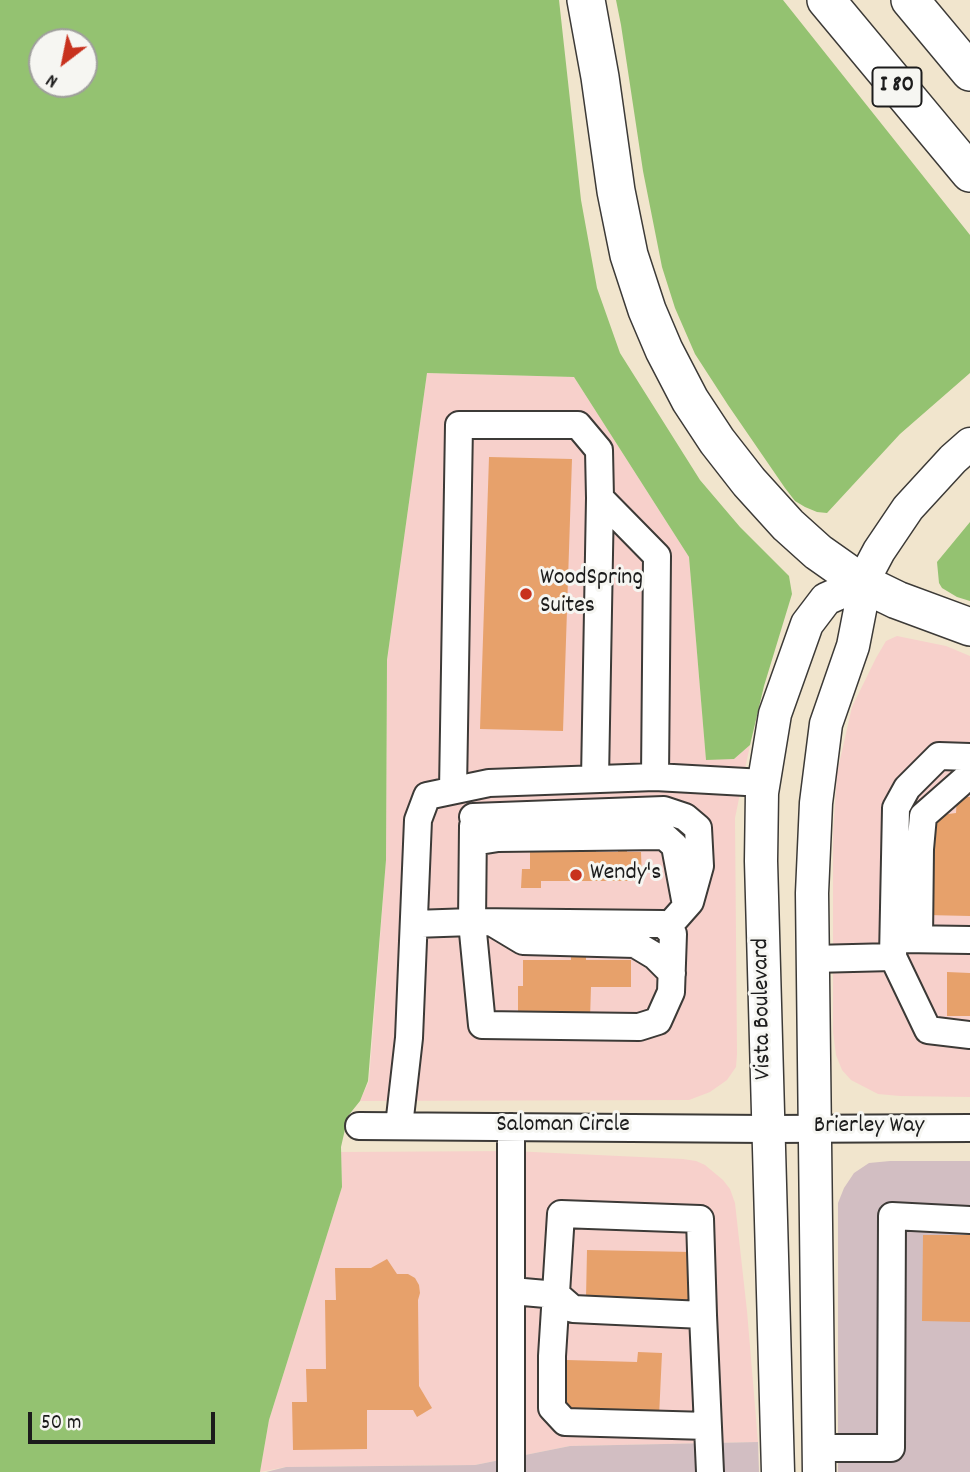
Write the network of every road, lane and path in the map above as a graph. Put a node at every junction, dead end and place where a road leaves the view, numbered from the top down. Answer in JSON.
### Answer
{"nodes":[{"id":1,"x":586,"y":0,"type":"edge"},
{"id":2,"x":826,"y":0,"type":"edge"},
{"id":3,"x":910,"y":0,"type":"edge"},
{"id":4,"x":970,"y":72,"type":"edge"},
{"id":5,"x":970,"y":173,"type":"edge"},
{"id":6,"x":970,"y":444,"type":"edge"},
{"id":7,"x":600,"y":498,"type":"junction"},
{"id":8,"x":862,"y":583,"type":"junction"},
{"id":9,"x":970,"y":627,"type":"edge"},
{"id":10,"x":970,"y":757,"type":"edge"},
{"id":11,"x":655,"y":777,"type":"junction"},
{"id":12,"x":595,"y":779,"type":"junction"},
{"id":13,"x":970,"y":779,"type":"edge"},
{"id":14,"x":764,"y":783,"type":"junction"},
{"id":15,"x":463,"y":788,"type":"junction"},
{"id":16,"x":473,"y":829,"type":"junction"},
{"id":17,"x":482,"y":922,"type":"junction"},
{"id":18,"x":414,"y":924,"type":"junction"},
{"id":19,"x":667,"y":928,"type":"junction"},
{"id":20,"x":970,"y":940,"type":"edge"},
{"id":21,"x":901,"y":945,"type":"junction"},
{"id":22,"x":813,"y":959,"type":"junction"},
{"id":23,"x":672,"y":973,"type":"junction"},
{"id":24,"x":970,"y":1035,"type":"edge"},
{"id":25,"x":359,"y":1126,"type":"dead end"},
{"id":26,"x":399,"y":1126,"type":"junction"},
{"id":27,"x":511,"y":1127,"type":"junction"},
{"id":28,"x":815,"y":1128,"type":"junction"},
{"id":29,"x":970,"y":1128,"type":"edge"},
{"id":30,"x":768,"y":1129,"type":"junction"},
{"id":31,"x":970,"y":1220,"type":"edge"},
{"id":32,"x":512,"y":1291,"type":"junction"},
{"id":33,"x":557,"y":1295,"type":"junction"},
{"id":34,"x":702,"y":1315,"type":"junction"},
{"id":35,"x":708,"y":1426,"type":"junction"},
{"id":36,"x":819,"y":1460,"type":"edge"},
{"id":37,"x":511,"y":1472,"type":"edge"},
{"id":38,"x":710,"y":1472,"type":"edge"},
{"id":39,"x":718,"y":1472,"type":"edge"},
{"id":40,"x":778,"y":1472,"type":"edge"}],
"edges":[{"from":1,"to":8,"type":"highway"},
{"from":2,"to":5,"type":"highway","number":"I 80"},
{"from":3,"to":4,"type":"highway","number":"I 80"},
{"from":6,"to":8,"type":"main road","name":"Vista Boulevard"},
{"from":7,"to":11,"type":"street"},
{"from":7,"to":12,"type":"street"},
{"from":7,"to":15,"type":"street"},
{"from":8,"to":9,"type":"highway"},
{"from":8,"to":14,"type":"main road","name":"Vista Boulevard"},
{"from":8,"to":22,"type":"main road","name":"Vista Boulevard"},
{"from":10,"to":21,"type":"street"},
{"from":11,"to":12,"type":"street"},
{"from":11,"to":14,"type":"street"},
{"from":12,"to":15,"type":"street"},
{"from":13,"to":21,"type":"street"},
{"from":14,"to":30,"type":"main road","name":"Vista Boulevard"},
{"from":15,"to":16,"type":"street"},
{"from":15,"to":18,"type":"street"},
{"from":16,"to":17,"type":"street"},
{"from":16,"to":19,"type":"street"},
{"from":17,"to":18,"type":"street"},
{"from":17,"to":19,"type":"street"},
{"from":17,"to":23,"type":"street"},
{"from":17,"to":23,"type":"street"},
{"from":18,"to":26,"type":"street"},
{"from":19,"to":23,"type":"street"},
{"from":20,"to":21,"type":"street"},
{"from":21,"to":22,"type":"street"},
{"from":21,"to":24,"type":"street"},
{"from":22,"to":28,"type":"main road","name":"Vista Boulevard"},
{"from":25,"to":26,"type":"street","name":"Saloman Circle"},
{"from":26,"to":27,"type":"street","name":"Saloman Circle"},
{"from":27,"to":30,"type":"street","name":"Saloman Circle"},
{"from":27,"to":32,"type":"street"},
{"from":28,"to":29,"type":"street","name":"Brierley Way"},
{"from":28,"to":30,"type":"street","name":"Brierley Way"},
{"from":28,"to":36,"type":"main road","name":"Vista Boulevard"},
{"from":30,"to":40,"type":"main road","name":"Vista Boulevard"},
{"from":31,"to":36,"type":"street"},
{"from":32,"to":33,"type":"street"},
{"from":32,"to":37,"type":"street"},
{"from":33,"to":34,"type":"street"},
{"from":33,"to":34,"type":"street"},
{"from":33,"to":35,"type":"street"},
{"from":34,"to":35,"type":"street"},
{"from":35,"to":38,"type":"street"},
{"from":38,"to":39,"type":"street"}]}
